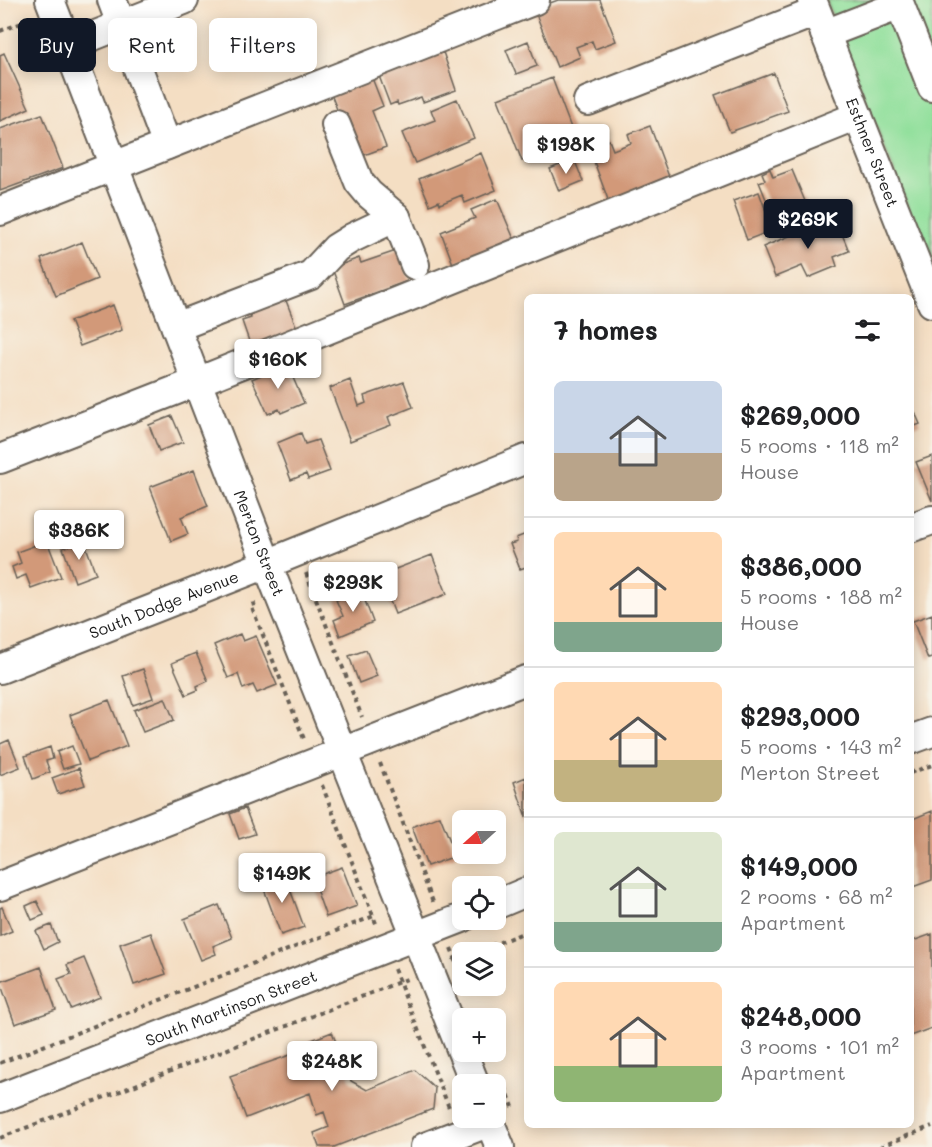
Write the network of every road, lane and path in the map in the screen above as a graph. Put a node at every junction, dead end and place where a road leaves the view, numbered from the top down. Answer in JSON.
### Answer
{"nodes":[{"id":1,"x":50,"y":0,"type":"edge"},
{"id":2,"x":184,"y":0,"type":"edge"},
{"id":3,"x":535,"y":0,"type":"edge"},
{"id":4,"x":117,"y":12,"type":"edge"},
{"id":5,"x":818,"y":15,"type":"edge"},
{"id":6,"x":57,"y":18,"type":"edge"},
{"id":7,"x":96,"y":27,"type":"edge"},
{"id":8,"x":78,"y":72,"type":"edge"},
{"id":9,"x":932,"y":87,"type":"edge"},
{"id":10,"x":588,"y":101,"type":"dead end"},
{"id":11,"x":858,"y":116,"type":"junction"},
{"id":12,"x":336,"y":125,"type":"dead end"},
{"id":13,"x":167,"y":145,"type":"junction"},
{"id":14,"x":114,"y":167,"type":"junction"},
{"id":15,"x":0,"y":211,"type":"edge"},
{"id":16,"x":396,"y":217,"type":"junction"},
{"id":17,"x":415,"y":265,"type":"dead end"},
{"id":18,"x":924,"y":301,"type":"edge"},
{"id":19,"x":176,"y":327,"type":"junction"},
{"id":20,"x":197,"y":382,"type":"junction"},
{"id":21,"x":0,"y":459,"type":"edge"},
{"id":22,"x":524,"y":460,"type":"edge"},
{"id":23,"x":932,"y":520,"type":"edge"},
{"id":24,"x":914,"y":527,"type":"edge"},
{"id":25,"x":267,"y":564,"type":"junction"},
{"id":26,"x":306,"y":573,"type":"dead end"},
{"id":27,"x":310,"y":583,"type":"junction"},
{"id":28,"x":279,"y":595,"type":"junction"},
{"id":29,"x":0,"y":669,"type":"edge"},
{"id":30,"x":524,"y":681,"type":"edge"},
{"id":31,"x":932,"y":732,"type":"edge"},
{"id":32,"x":914,"y":739,"type":"edge"},
{"id":33,"x":372,"y":742,"type":"junction"},
{"id":34,"x":343,"y":753,"type":"junction"},
{"id":35,"x":314,"y":764,"type":"junction"},
{"id":36,"x":932,"y":765,"type":"edge"},
{"id":37,"x":914,"y":772,"type":"edge"},
{"id":38,"x":0,"y":886,"type":"edge"},
{"id":39,"x":524,"y":893,"type":"edge"},
{"id":40,"x":430,"y":894,"type":"junction"},
{"id":41,"x":506,"y":900,"type":"edge"},
{"id":42,"x":403,"y":904,"type":"junction"},
{"id":43,"x":373,"y":916,"type":"junction"},
{"id":44,"x":452,"y":922,"type":"edge"},
{"id":45,"x":524,"y":933,"type":"edge"},
{"id":46,"x":416,"y":936,"type":"junction"},
{"id":47,"x":500,"y":942,"type":"edge"},
{"id":48,"x":386,"y":948,"type":"junction"},
{"id":49,"x":452,"y":961,"type":"edge"},
{"id":50,"x":429,"y":970,"type":"junction"},
{"id":51,"x":399,"y":982,"type":"junction"},
{"id":52,"x":0,"y":1063,"type":"edge"},
{"id":53,"x":484,"y":1074,"type":"edge"},
{"id":54,"x":0,"y":1098,"type":"edge"},
{"id":55,"x":932,"y":1126,"type":"edge"},
{"id":56,"x":485,"y":1128,"type":"edge"},
{"id":57,"x":459,"y":1134,"type":"junction"},
{"id":58,"x":0,"y":1138,"type":"edge"},
{"id":59,"x":425,"y":1147,"type":"edge"},
{"id":60,"x":880,"y":1147,"type":"edge"}],
"edges":[{"from":1,"to":6,"type":"street","name":"Merton Street"},
{"from":2,"to":4,"type":"street"},
{"from":3,"to":13,"type":"street"},
{"from":4,"to":7,"type":"street"},
{"from":4,"to":13,"type":"street"},
{"from":5,"to":9,"type":"street"},
{"from":5,"to":10,"type":"street"},
{"from":5,"to":11,"type":"street","name":"Esthner Street"},
{"from":8,"to":14,"type":"street","name":"Merton Street"},
{"from":11,"to":18,"type":"street","name":"Esthner Street"},
{"from":11,"to":20,"type":"street"},
{"from":12,"to":16,"type":"street"},
{"from":13,"to":14,"type":"street"},
{"from":14,"to":15,"type":"street"},
{"from":14,"to":19,"type":"street","name":"Merton Street"},
{"from":16,"to":17,"type":"street"},
{"from":16,"to":19,"type":"street"},
{"from":19,"to":20,"type":"street","name":"Merton Street"},
{"from":20,"to":21,"type":"street"},
{"from":20,"to":25,"type":"street","name":"Merton Street"},
{"from":22,"to":25,"type":"street","name":"South Dodge Avenue"},
{"from":23,"to":24,"type":"street"},
{"from":25,"to":28,"type":"street","name":"Merton Street"},
{"from":25,"to":29,"type":"street","name":"South Dodge Avenue"},
{"from":26,"to":27,"type":"path"},
{"from":27,"to":28,"type":"path"},
{"from":27,"to":33,"type":"path"},
{"from":28,"to":34,"type":"street","name":"Merton Street"},
{"from":28,"to":35,"type":"path"},
{"from":30,"to":33,"type":"street"},
{"from":31,"to":32,"type":"street"},
{"from":33,"to":34,"type":"street"},
{"from":33,"to":40,"type":"path"},
{"from":34,"to":35,"type":"street"},
{"from":34,"to":42,"type":"street","name":"Merton Street"},
{"from":35,"to":38,"type":"street"},
{"from":35,"to":43,"type":"path"},
{"from":36,"to":37,"type":"path"},
{"from":39,"to":41,"type":"street"},
{"from":40,"to":42,"type":"path"},
{"from":40,"to":44,"type":"path"},
{"from":42,"to":43,"type":"path"},
{"from":42,"to":46,"type":"street","name":"Merton Street"},
{"from":43,"to":48,"type":"path"},
{"from":43,"to":52,"type":"path"},
{"from":44,"to":46,"type":"street","name":"South Martinson Street"},
{"from":45,"to":47,"type":"path"},
{"from":46,"to":48,"type":"street","name":"South Martinson Street"},
{"from":46,"to":50,"type":"street","name":"Merton Street"},
{"from":48,"to":51,"type":"path"},
{"from":48,"to":54,"type":"street","name":"South Martinson Street"},
{"from":49,"to":50,"type":"path"},
{"from":50,"to":51,"type":"path"},
{"from":50,"to":53,"type":"street","name":"Merton Street"},
{"from":51,"to":57,"type":"path"},
{"from":51,"to":58,"type":"path"},
{"from":55,"to":60,"type":"path"},
{"from":56,"to":57,"type":"street"},
{"from":57,"to":59,"type":"street"}]}
